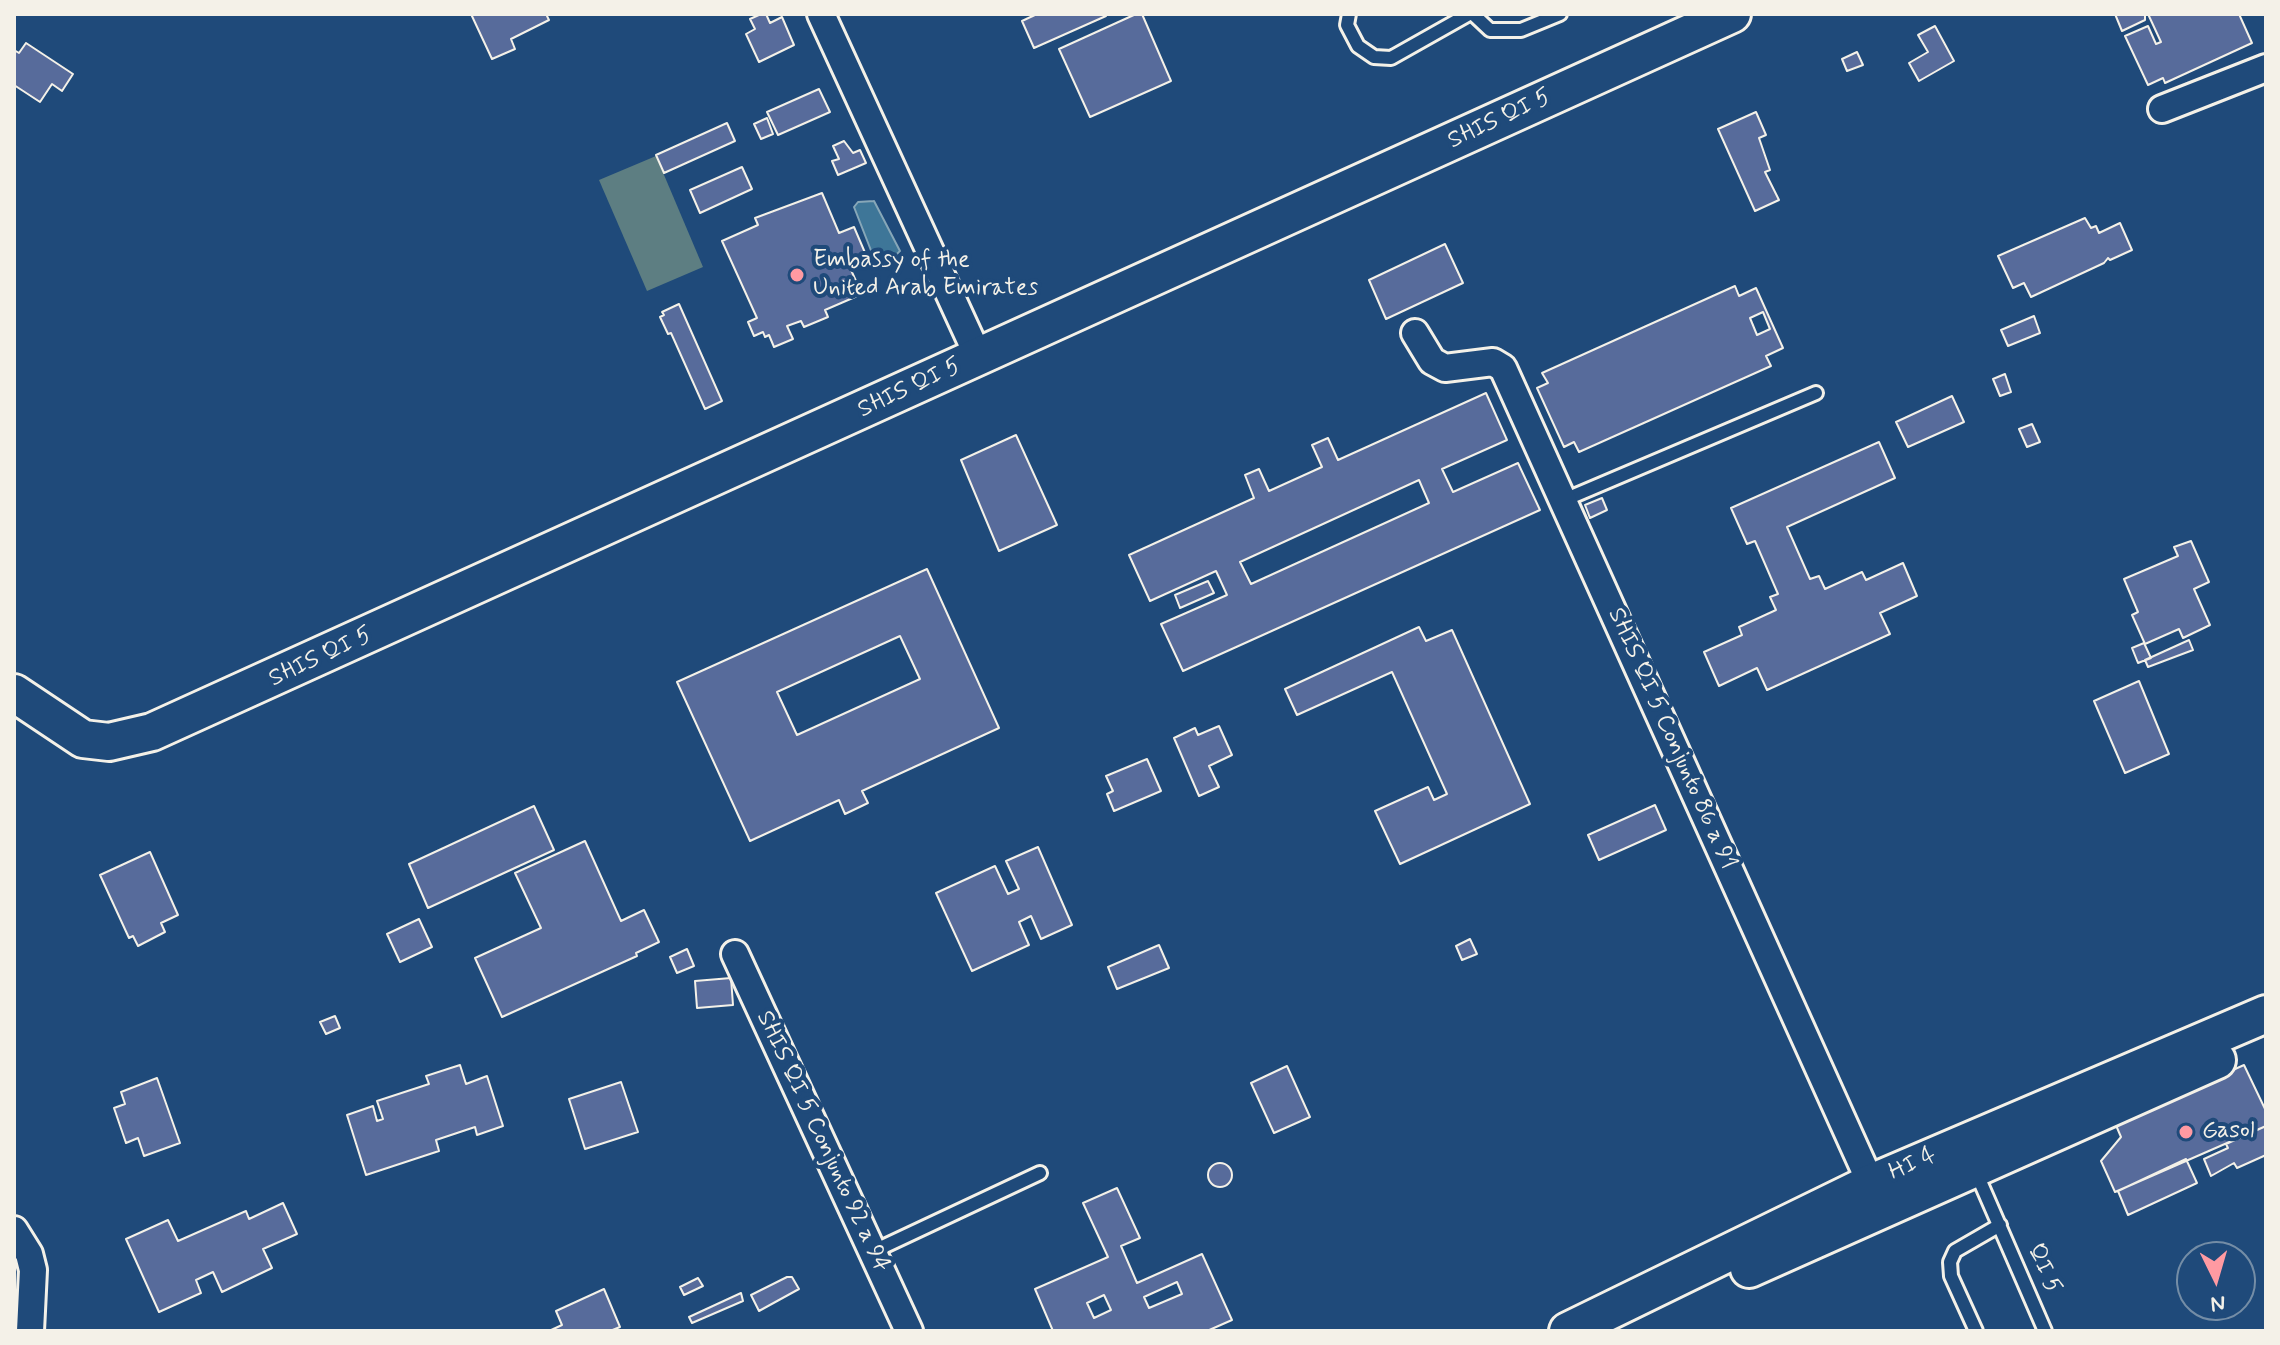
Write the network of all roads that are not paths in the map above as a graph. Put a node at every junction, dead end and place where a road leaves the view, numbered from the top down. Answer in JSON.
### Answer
{"nodes":[{"id":1,"x":821,"y":14,"type":"edge"},
{"id":2,"x":1349,"y":14,"type":"edge"},
{"id":3,"x":1471,"y":14,"type":"edge"},
{"id":4,"x":1560,"y":14,"type":"edge"},
{"id":5,"x":1732,"y":14,"type":"edge"},
{"id":6,"x":2266,"y":68,"type":"edge"},
{"id":7,"x":2162,"y":109,"type":"dead end"},
{"id":8,"x":1415,"y":333,"type":"dead end"},
{"id":9,"x":979,"y":358,"type":"junction"},
{"id":10,"x":1816,"y":393,"type":"dead end"},
{"id":11,"x":1564,"y":500,"type":"junction"},
{"id":12,"x":14,"y":693,"type":"edge"},
{"id":13,"x":735,"y":954,"type":"dead end"},
{"id":14,"x":2266,"y":1014,"type":"edge"},
{"id":15,"x":2266,"y":1038,"type":"edge"},
{"id":16,"x":1969,"y":1155,"type":"junction"},
{"id":17,"x":1040,"y":1173,"type":"dead end"},
{"id":18,"x":1877,"y":1196,"type":"junction"},
{"id":19,"x":2000,"y":1225,"type":"junction"},
{"id":20,"x":14,"y":1230,"type":"edge"},
{"id":21,"x":874,"y":1251,"type":"junction"},
{"id":22,"x":30,"y":1331,"type":"edge"},
{"id":23,"x":909,"y":1331,"type":"edge"},
{"id":24,"x":1568,"y":1331,"type":"edge"},
{"id":25,"x":1608,"y":1331,"type":"edge"},
{"id":26,"x":1976,"y":1331,"type":"edge"},
{"id":27,"x":2045,"y":1331,"type":"edge"}],
"edges":[{"from":1,"to":9,"type":"street"},
{"from":2,"to":3,"type":"lane"},
{"from":3,"to":4,"type":"lane"},
{"from":5,"to":9,"type":"street","name":"SHIS QI 5"},
{"from":6,"to":7,"type":"street"},
{"from":8,"to":11,"type":"street","name":"SHIS QI 5 Conjunto 86 a 91"},
{"from":9,"to":12,"type":"street","name":"SHIS QI 5"},
{"from":10,"to":11,"type":"lane"},
{"from":11,"to":18,"type":"street","name":"SHIS QI 5 Conjunto 86 a 91"},
{"from":13,"to":21,"type":"street","name":"SHIS QI 5 Conjunto 92 a 94"},
{"from":14,"to":16,"type":"street","name":"HI 4"},
{"from":15,"to":16,"type":"street","name":"HI 4"},
{"from":16,"to":18,"type":"street","name":"HI 4"},
{"from":16,"to":19,"type":"lane","name":"QI 5"},
{"from":17,"to":21,"type":"lane"},
{"from":18,"to":24,"type":"street","name":"HI 4"},
{"from":18,"to":25,"type":"street","name":"HI 4"},
{"from":19,"to":26,"type":"lane","name":"QI 5"},
{"from":19,"to":27,"type":"lane","name":"QI 5"},
{"from":20,"to":22,"type":"street"},
{"from":21,"to":23,"type":"street","name":"SHIS QI 5 Conjunto 92 a 94"}]}
